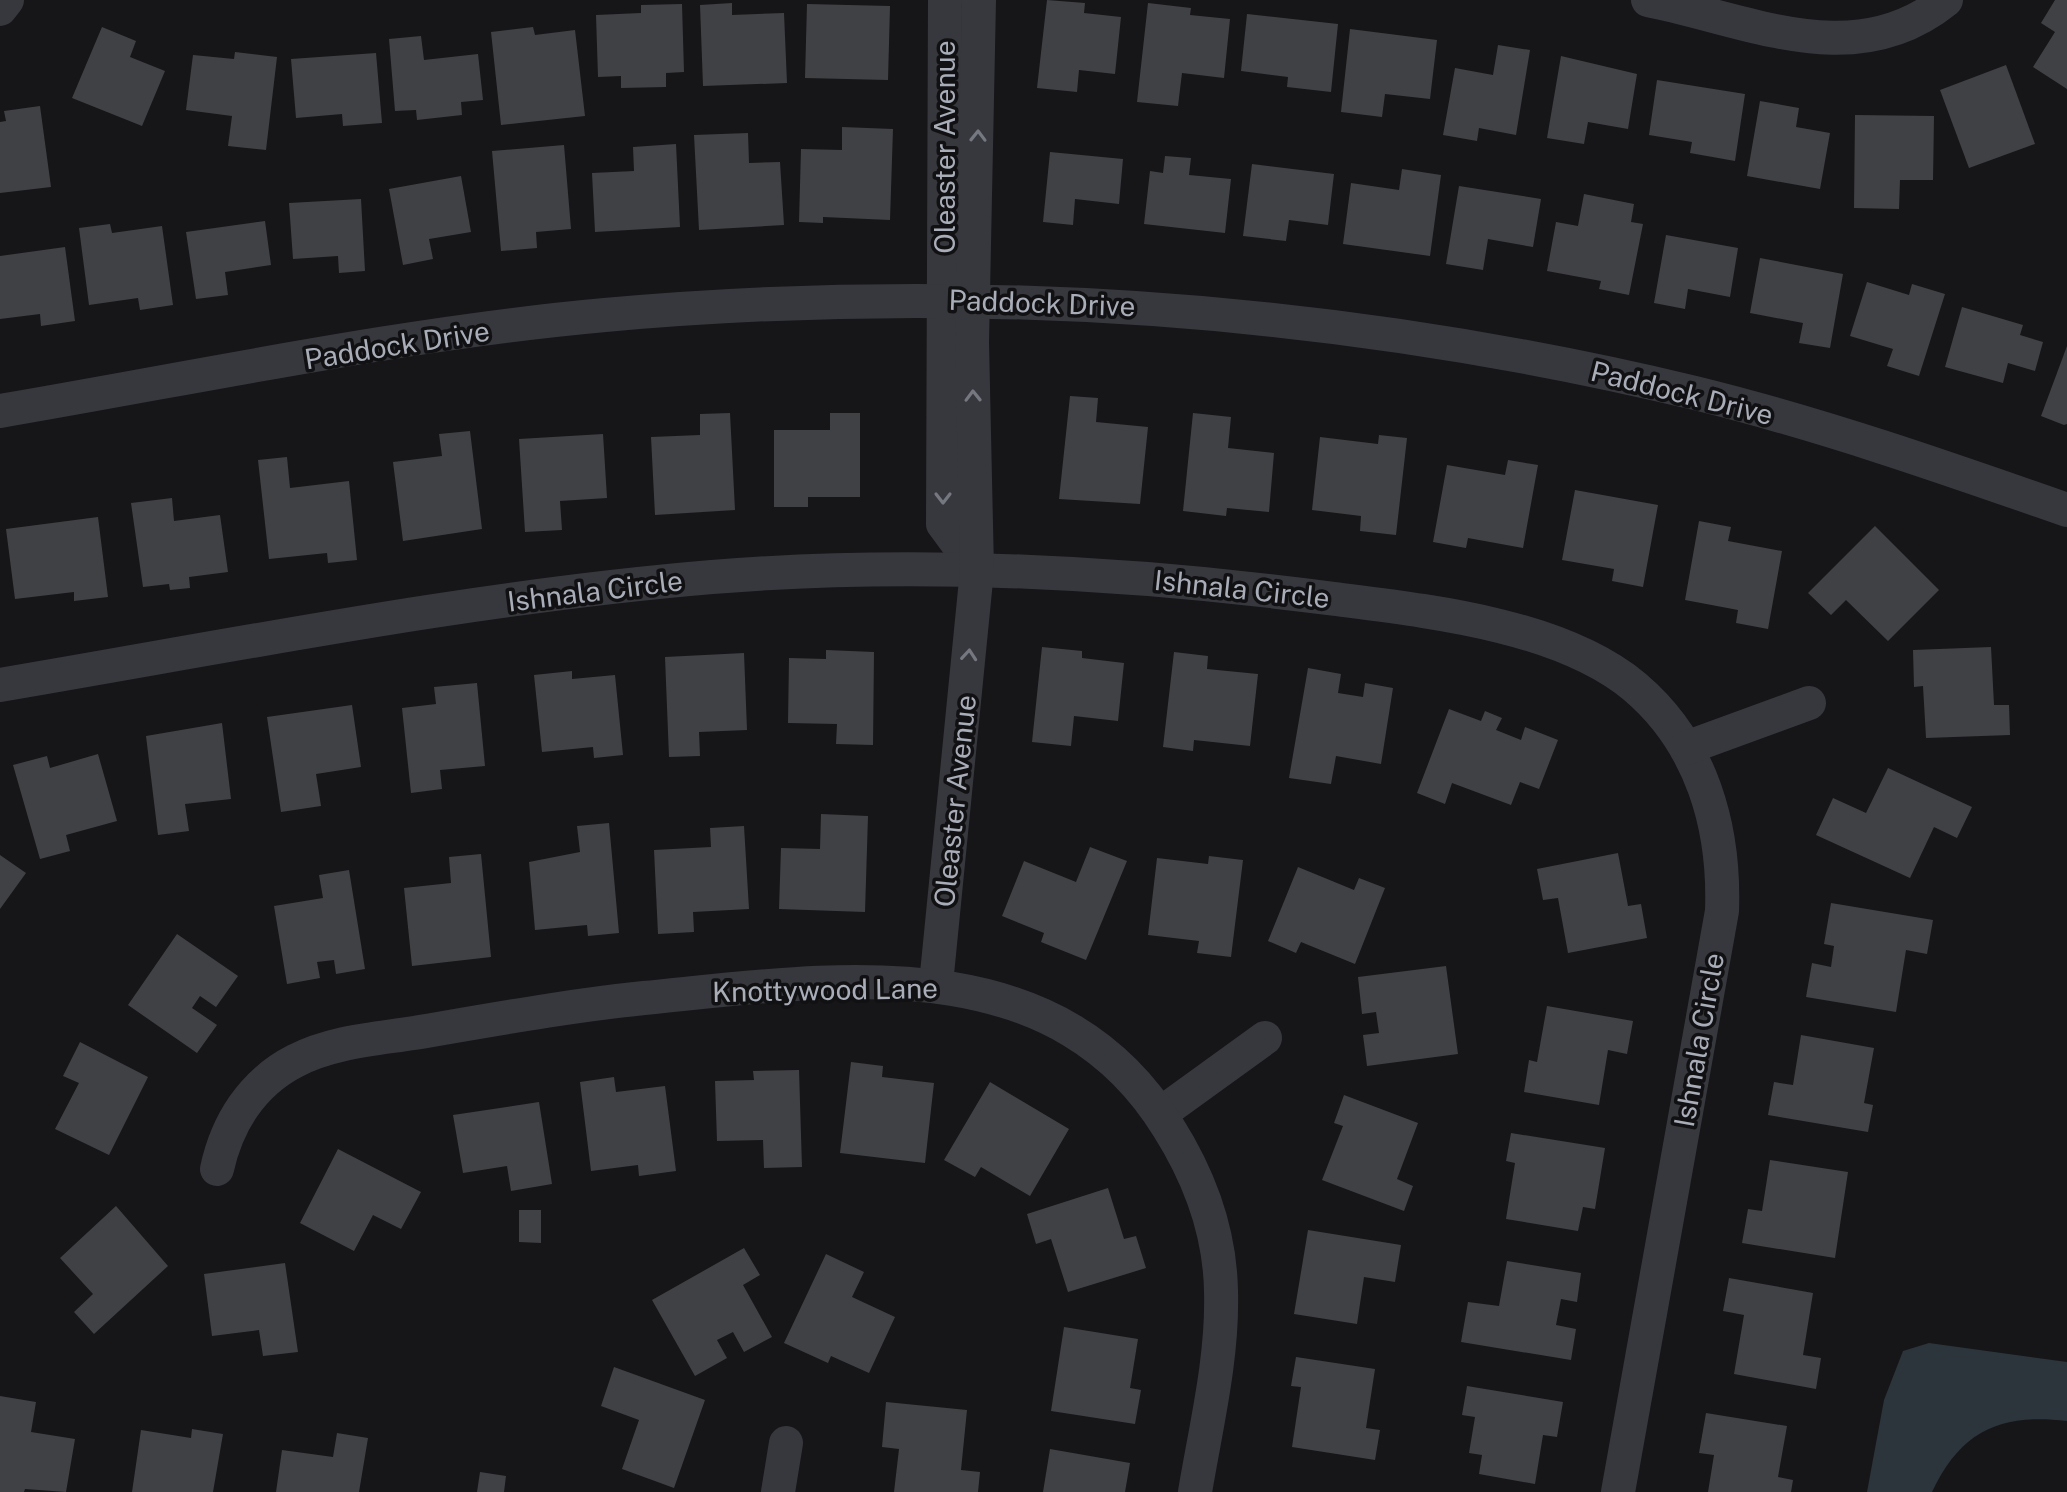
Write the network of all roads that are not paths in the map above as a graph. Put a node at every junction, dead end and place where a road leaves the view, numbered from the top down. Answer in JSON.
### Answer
{"nodes":[{"id":1,"x":7,"y":0,"type":"edge"},
{"id":2,"x":945,"y":0,"type":"edge"},
{"id":3,"x":979,"y":0,"type":"edge"},
{"id":4,"x":1648,"y":0,"type":"edge"},
{"id":5,"x":1946,"y":0,"type":"edge"},
{"id":6,"x":0,"y":9,"type":"edge"},
{"id":7,"x":960,"y":300,"type":"junction"},
{"id":8,"x":0,"y":411,"type":"edge"},
{"id":9,"x":2067,"y":510,"type":"edge"},
{"id":10,"x":977,"y":570,"type":"junction"},
{"id":11,"x":0,"y":685,"type":"edge"},
{"id":12,"x":1809,"y":703,"type":"dead end"},
{"id":13,"x":1686,"y":748,"type":"junction"},
{"id":14,"x":936,"y":984,"type":"junction"},
{"id":15,"x":1265,"y":1038,"type":"dead end"},
{"id":16,"x":1160,"y":1114,"type":"junction"},
{"id":17,"x":217,"y":1169,"type":"dead end"},
{"id":18,"x":786,"y":1443,"type":"dead end"},
{"id":19,"x":778,"y":1492,"type":"edge"},
{"id":20,"x":1195,"y":1492,"type":"edge"},
{"id":21,"x":1618,"y":1492,"type":"edge"}],
"edges":[{"from":1,"to":6,"type":"street"},
{"from":2,"to":7,"type":"street","name":"Oleaster Avenue"},
{"from":7,"to":3,"type":"street","name":"Oleaster Avenue","one_way":true},
{"from":4,"to":5,"type":"street"},
{"from":7,"to":8,"type":"street","name":"Paddock Drive"},
{"from":7,"to":9,"type":"street","name":"Paddock Drive"},
{"from":7,"to":10,"type":"street","name":"Oleaster Avenue"},
{"from":10,"to":11,"type":"street","name":"Ishnala Circle"},
{"from":10,"to":13,"type":"street","name":"Ishnala Circle"},
{"from":14,"to":10,"type":"street","name":"Oleaster Avenue","one_way":true},
{"from":12,"to":13,"type":"street"},
{"from":13,"to":21,"type":"street","name":"Ishnala Circle"},
{"from":14,"to":16,"type":"street","name":"Knottywood Lane"},
{"from":14,"to":17,"type":"street","name":"Knottywood Lane"},
{"from":15,"to":16,"type":"street"},
{"from":16,"to":20,"type":"street","name":"Knottywood Lane"},
{"from":18,"to":19,"type":"street"}]}
